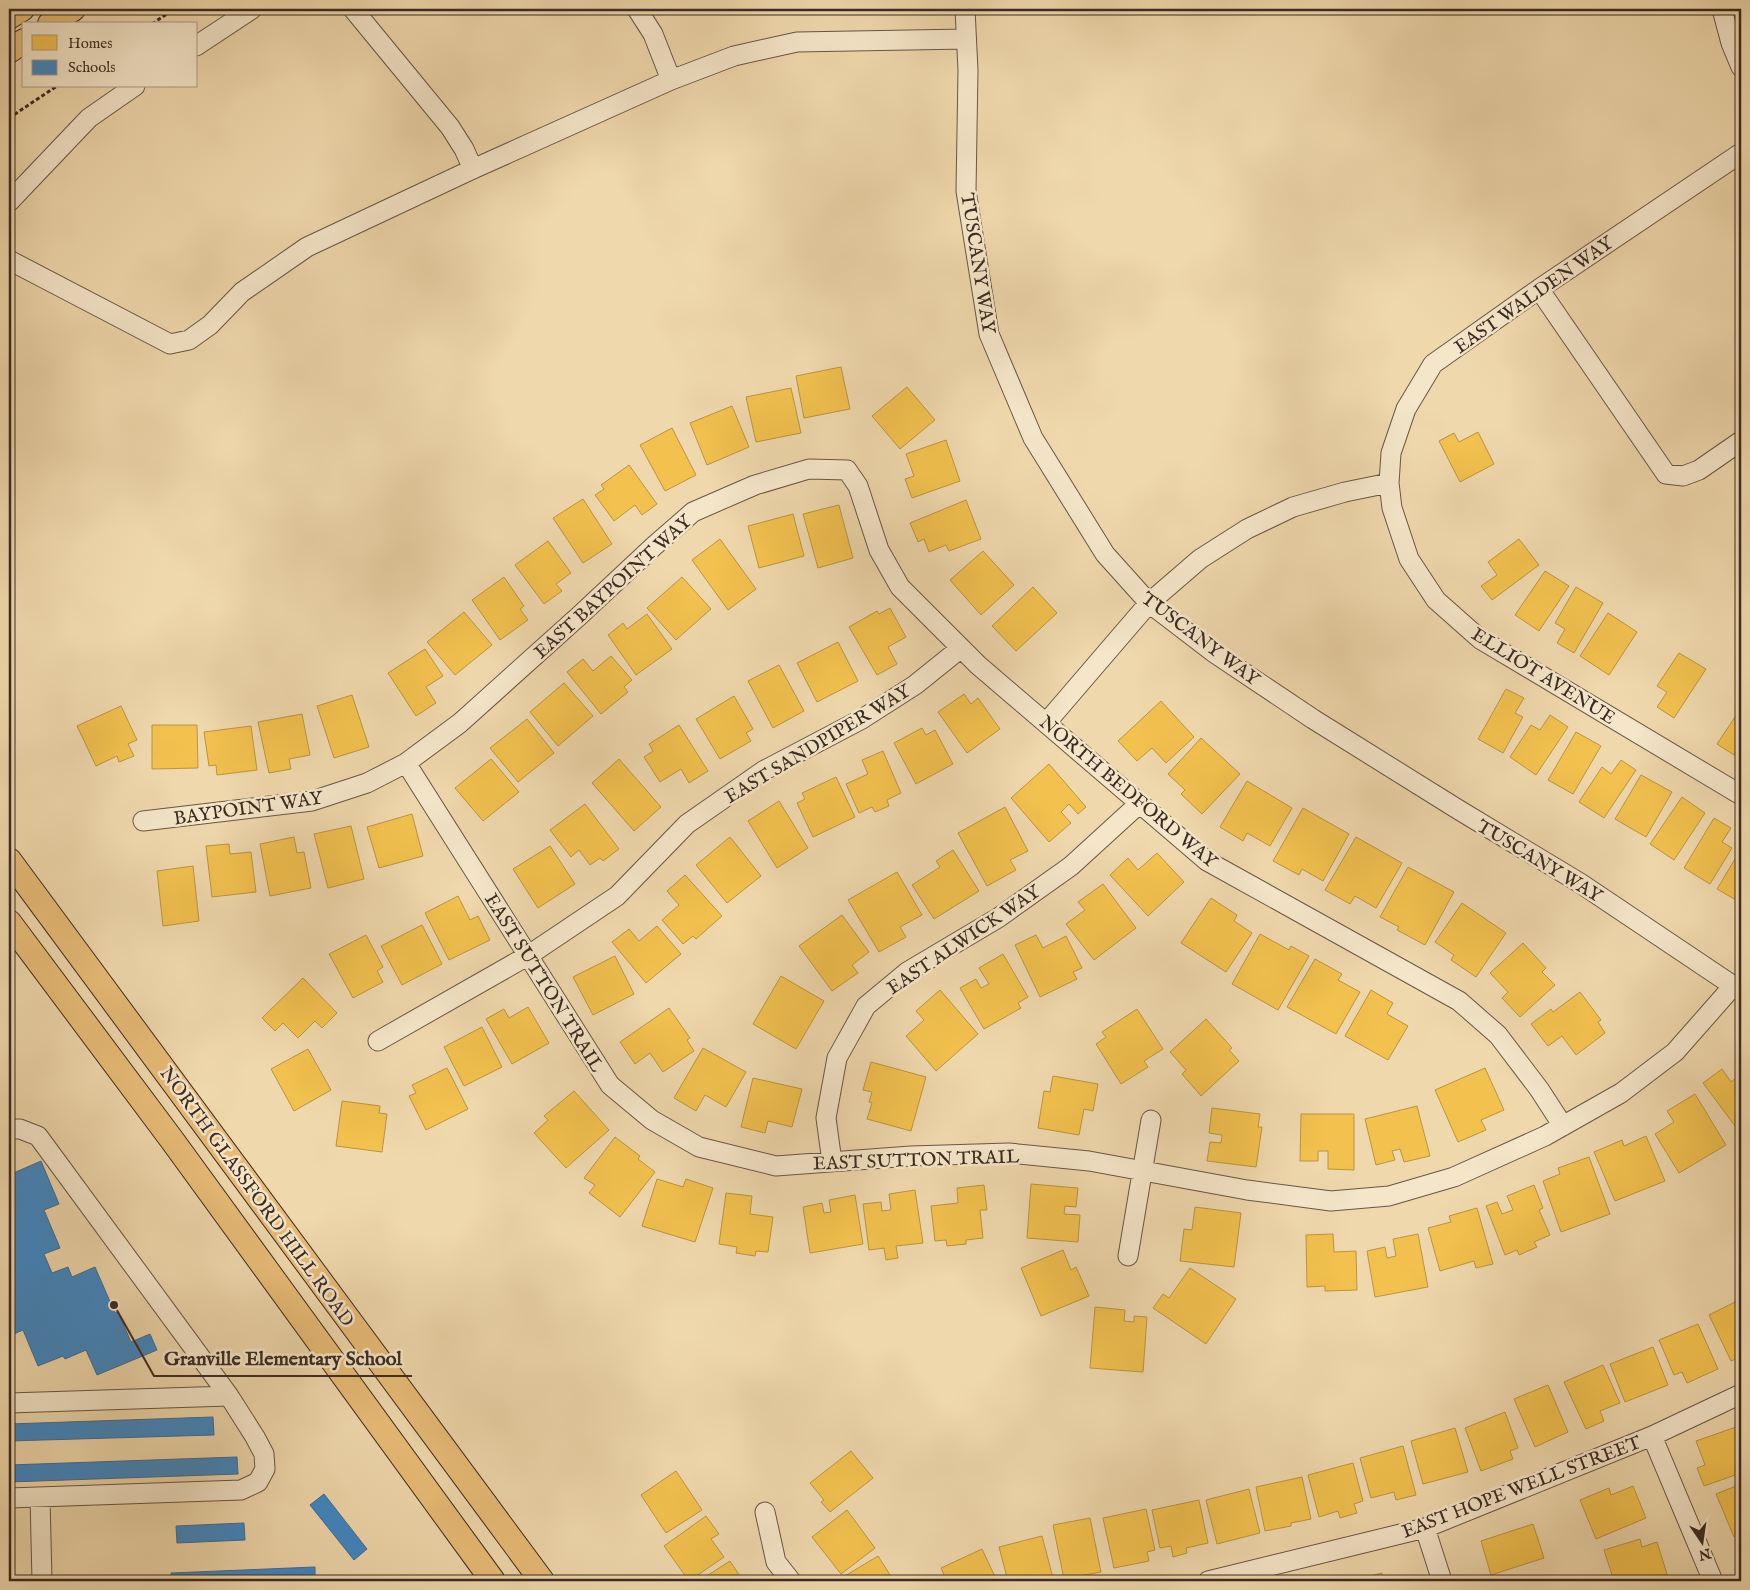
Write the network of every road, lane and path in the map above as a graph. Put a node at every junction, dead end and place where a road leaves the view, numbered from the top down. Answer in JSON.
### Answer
{"nodes":[{"id":1,"x":22,"y":9,"type":"edge"},
{"id":2,"x":74,"y":9,"type":"edge"},
{"id":3,"x":174,"y":9,"type":"edge"},
{"id":4,"x":252,"y":9,"type":"edge"},
{"id":5,"x":352,"y":9,"type":"edge"},
{"id":6,"x":637,"y":9,"type":"edge"},
{"id":7,"x":964,"y":9,"type":"edge"},
{"id":8,"x":1722,"y":9,"type":"edge"},
{"id":9,"x":9,"y":17,"type":"edge"},
{"id":10,"x":53,"y":22,"type":"edge"},
{"id":11,"x":155,"y":22,"type":"edge"},
{"id":12,"x":966,"y":39,"type":"junction"},
{"id":13,"x":22,"y":42,"type":"edge"},
{"id":14,"x":198,"y":45,"type":"edge"},
{"id":15,"x":9,"y":51,"type":"edge"},
{"id":16,"x":1741,"y":67,"type":"edge"},
{"id":17,"x":671,"y":80,"type":"junction"},
{"id":18,"x":54,"y":88,"type":"edge"},
{"id":19,"x":132,"y":88,"type":"edge"},
{"id":20,"x":9,"y":118,"type":"edge"},
{"id":21,"x":1741,"y":153,"type":"edge"},
{"id":22,"x":473,"y":169,"type":"junction"},
{"id":23,"x":9,"y":202,"type":"edge"},
{"id":24,"x":9,"y":260,"type":"edge"},
{"id":25,"x":1539,"y":289,"type":"junction"},
{"id":26,"x":1741,"y":441,"type":"edge"},
{"id":27,"x":847,"y":470,"type":"joint"},
{"id":28,"x":1389,"y":483,"type":"junction"},
{"id":29,"x":1149,"y":603,"type":"junction"},
{"id":30,"x":961,"y":648,"type":"junction"},
{"id":31,"x":1046,"y":723,"type":"junction"},
{"id":32,"x":406,"y":763,"type":"junction"},
{"id":33,"x":1741,"y":795,"type":"edge"},
{"id":34,"x":1140,"y":804,"type":"junction"},
{"id":35,"x":143,"y":821,"type":"dead end"},
{"id":36,"x":9,"y":860,"type":"edge"},
{"id":37,"x":9,"y":922,"type":"edge"},
{"id":38,"x":529,"y":955,"type":"junction"},
{"id":39,"x":1737,"y":988,"type":"edge"},
{"id":40,"x":378,"y":1041,"type":"dead end"},
{"id":41,"x":1151,"y":1120,"type":"dead end"},
{"id":42,"x":1563,"y":1126,"type":"junction"},
{"id":43,"x":9,"y":1130,"type":"edge"},
{"id":44,"x":832,"y":1162,"type":"junction"},
{"id":45,"x":1143,"y":1171,"type":"junction"},
{"id":46,"x":1128,"y":1256,"type":"dead end"},
{"id":47,"x":1741,"y":1394,"type":"edge"},
{"id":48,"x":229,"y":1396,"type":"junction"},
{"id":49,"x":9,"y":1403,"type":"edge"},
{"id":50,"x":1652,"y":1436,"type":"junction"},
{"id":51,"x":40,"y":1496,"type":"junction"},
{"id":52,"x":9,"y":1498,"type":"edge"},
{"id":53,"x":765,"y":1512,"type":"dead end"},
{"id":54,"x":1424,"y":1528,"type":"junction"},
{"id":55,"x":42,"y":1581,"type":"edge"},
{"id":56,"x":493,"y":1581,"type":"edge"},
{"id":57,"x":542,"y":1581,"type":"edge"},
{"id":58,"x":790,"y":1581,"type":"edge"},
{"id":59,"x":1208,"y":1581,"type":"edge"},
{"id":60,"x":1442,"y":1581,"type":"edge"},
{"id":61,"x":1713,"y":1581,"type":"edge"}],
"edges":[{"from":1,"to":9,"type":"main road"},
{"from":2,"to":10,"type":"main road"},
{"from":3,"to":11,"type":"path"},
{"from":4,"to":14,"type":"street"},
{"from":5,"to":22,"type":"street"},
{"from":6,"to":17,"type":"street"},
{"from":7,"to":12,"type":"street","name":"TUSCANY WAY"},
{"from":8,"to":16,"type":"street"},
{"from":12,"to":17,"type":"street"},
{"from":12,"to":29,"type":"street","name":"TUSCANY WAY"},
{"from":13,"to":15,"type":"main road"},
{"from":17,"to":22,"type":"street"},
{"from":18,"to":20,"type":"path"},
{"from":19,"to":23,"type":"street"},
{"from":21,"to":25,"type":"street","name":"EAST WALDEN WAY"},
{"from":22,"to":24,"type":"street"},
{"from":25,"to":26,"type":"street"},
{"from":25,"to":28,"type":"street","name":"EAST WALDEN WAY"},
{"from":27,"to":30,"type":"street","name":"NORTH BEDFORD WAY"},
{"from":27,"to":32,"type":"street","name":"EAST BAYPOINT WAY"},
{"from":28,"to":29,"type":"street"},
{"from":28,"to":33,"type":"street","name":"ELLIOT AVENUE"},
{"from":29,"to":31,"type":"street"},
{"from":29,"to":39,"type":"street","name":"TUSCANY WAY"},
{"from":30,"to":31,"type":"street","name":"NORTH BEDFORD WAY"},
{"from":30,"to":38,"type":"street","name":"EAST SANDPIPER WAY"},
{"from":31,"to":34,"type":"street","name":"NORTH BEDFORD WAY"},
{"from":32,"to":35,"type":"street","name":"BAYPOINT WAY"},
{"from":32,"to":38,"type":"street","name":"EAST SUTTON TRAIL"},
{"from":34,"to":42,"type":"street","name":"NORTH BEDFORD WAY"},
{"from":34,"to":44,"type":"street","name":"EAST ALWICK WAY"},
{"from":36,"to":57,"type":"main road","name":"NORTH GLASSFORD HILL ROAD"},
{"from":37,"to":56,"type":"main road","name":"NORTH GLASSFORD HILL ROAD"},
{"from":38,"to":40,"type":"street","name":"EAST SANDPIPER WAY"},
{"from":38,"to":44,"type":"street","name":"EAST SUTTON TRAIL"},
{"from":39,"to":42,"type":"street","name":"EAST SUTTON TRAIL"},
{"from":41,"to":45,"type":"street"},
{"from":42,"to":45,"type":"street","name":"EAST SUTTON TRAIL"},
{"from":43,"to":48,"type":"street"},
{"from":44,"to":45,"type":"street","name":"EAST SUTTON TRAIL"},
{"from":45,"to":46,"type":"street"},
{"from":47,"to":50,"type":"street","name":"EAST HOPE WELL STREET"},
{"from":48,"to":49,"type":"street"},
{"from":48,"to":51,"type":"street"},
{"from":50,"to":54,"type":"street","name":"EAST HOPE WELL STREET"},
{"from":50,"to":61,"type":"street"},
{"from":51,"to":52,"type":"street"},
{"from":51,"to":55,"type":"street"},
{"from":53,"to":58,"type":"street"},
{"from":54,"to":59,"type":"street","name":"EAST HOPE WELL STREET"},
{"from":54,"to":60,"type":"street"}]}
